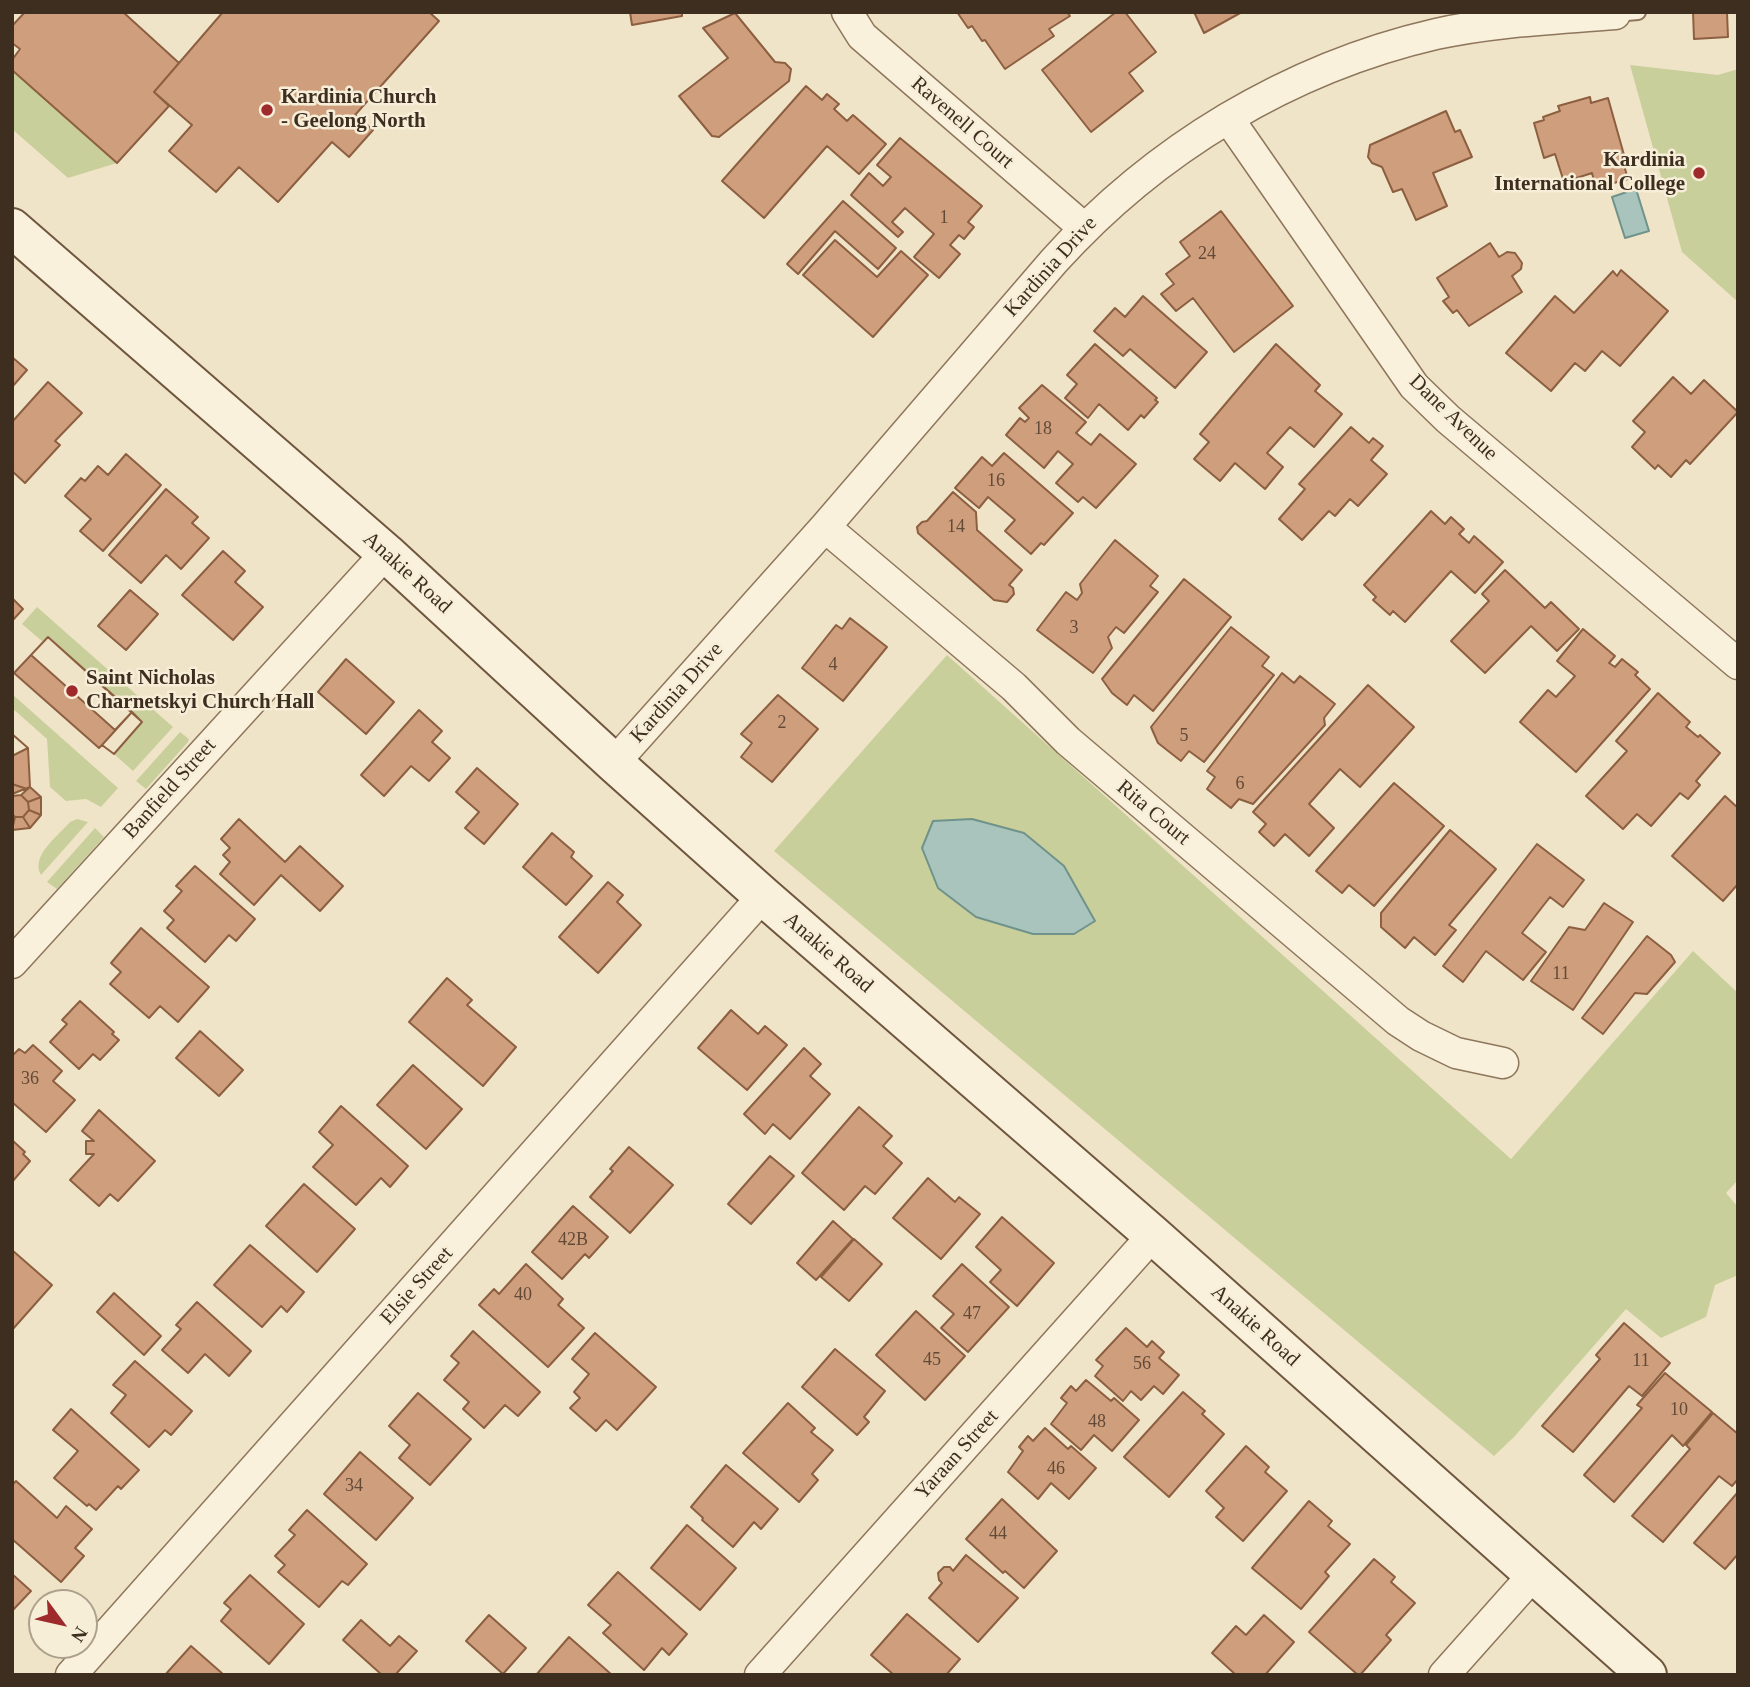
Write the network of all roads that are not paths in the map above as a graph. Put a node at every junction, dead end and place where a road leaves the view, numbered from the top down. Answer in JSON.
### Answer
{"nodes":[{"id":1,"x":847,"y":12,"type":"edge"},
{"id":2,"x":1627,"y":13,"type":"edge"},
{"id":3,"x":1228,"y":118,"type":"junction"},
{"id":4,"x":12,"y":228,"type":"edge"},
{"id":5,"x":1084,"y":228,"type":"junction"},
{"id":6,"x":825,"y":527,"type":"junction"},
{"id":7,"x":386,"y":553,"type":"junction"},
{"id":8,"x":1738,"y":664,"type":"edge"},
{"id":9,"x":614,"y":763,"type":"junction"},
{"id":10,"x":763,"y":896,"type":"junction"},
{"id":11,"x":12,"y":963,"type":"edge"},
{"id":12,"x":1503,"y":1063,"type":"dead end"},
{"id":13,"x":1153,"y":1235,"type":"junction"},
{"id":14,"x":1534,"y":1574,"type":"junction"},
{"id":15,"x":71,"y":1675,"type":"edge"},
{"id":16,"x":760,"y":1675,"type":"edge"},
{"id":17,"x":1444,"y":1675,"type":"edge"},
{"id":18,"x":1647,"y":1675,"type":"edge"}],
"edges":[{"from":1,"to":5,"type":"street","name":"Ravenell Court"},
{"from":2,"to":3,"type":"street","name":"Kardinia Drive"},
{"from":3,"to":5,"type":"street","name":"Kardinia Drive"},
{"from":3,"to":8,"type":"street","name":"Dane Avenue"},
{"from":4,"to":7,"type":"main road","name":"Anakie Road"},
{"from":5,"to":6,"type":"street","name":"Kardinia Drive"},
{"from":6,"to":9,"type":"street","name":"Kardinia Drive"},
{"from":6,"to":12,"type":"street","name":"Rita Court"},
{"from":7,"to":9,"type":"main road","name":"Anakie Road"},
{"from":7,"to":11,"type":"street","name":"Banfield Street"},
{"from":9,"to":10,"type":"main road","name":"Anakie Road"},
{"from":10,"to":13,"type":"main road","name":"Anakie Road"},
{"from":10,"to":15,"type":"street","name":"Elsie Street"},
{"from":13,"to":14,"type":"main road","name":"Anakie Road"},
{"from":13,"to":16,"type":"street","name":"Yaraan Street"},
{"from":14,"to":17,"type":"street"},
{"from":14,"to":18,"type":"main road","name":"Anakie Road"}]}
